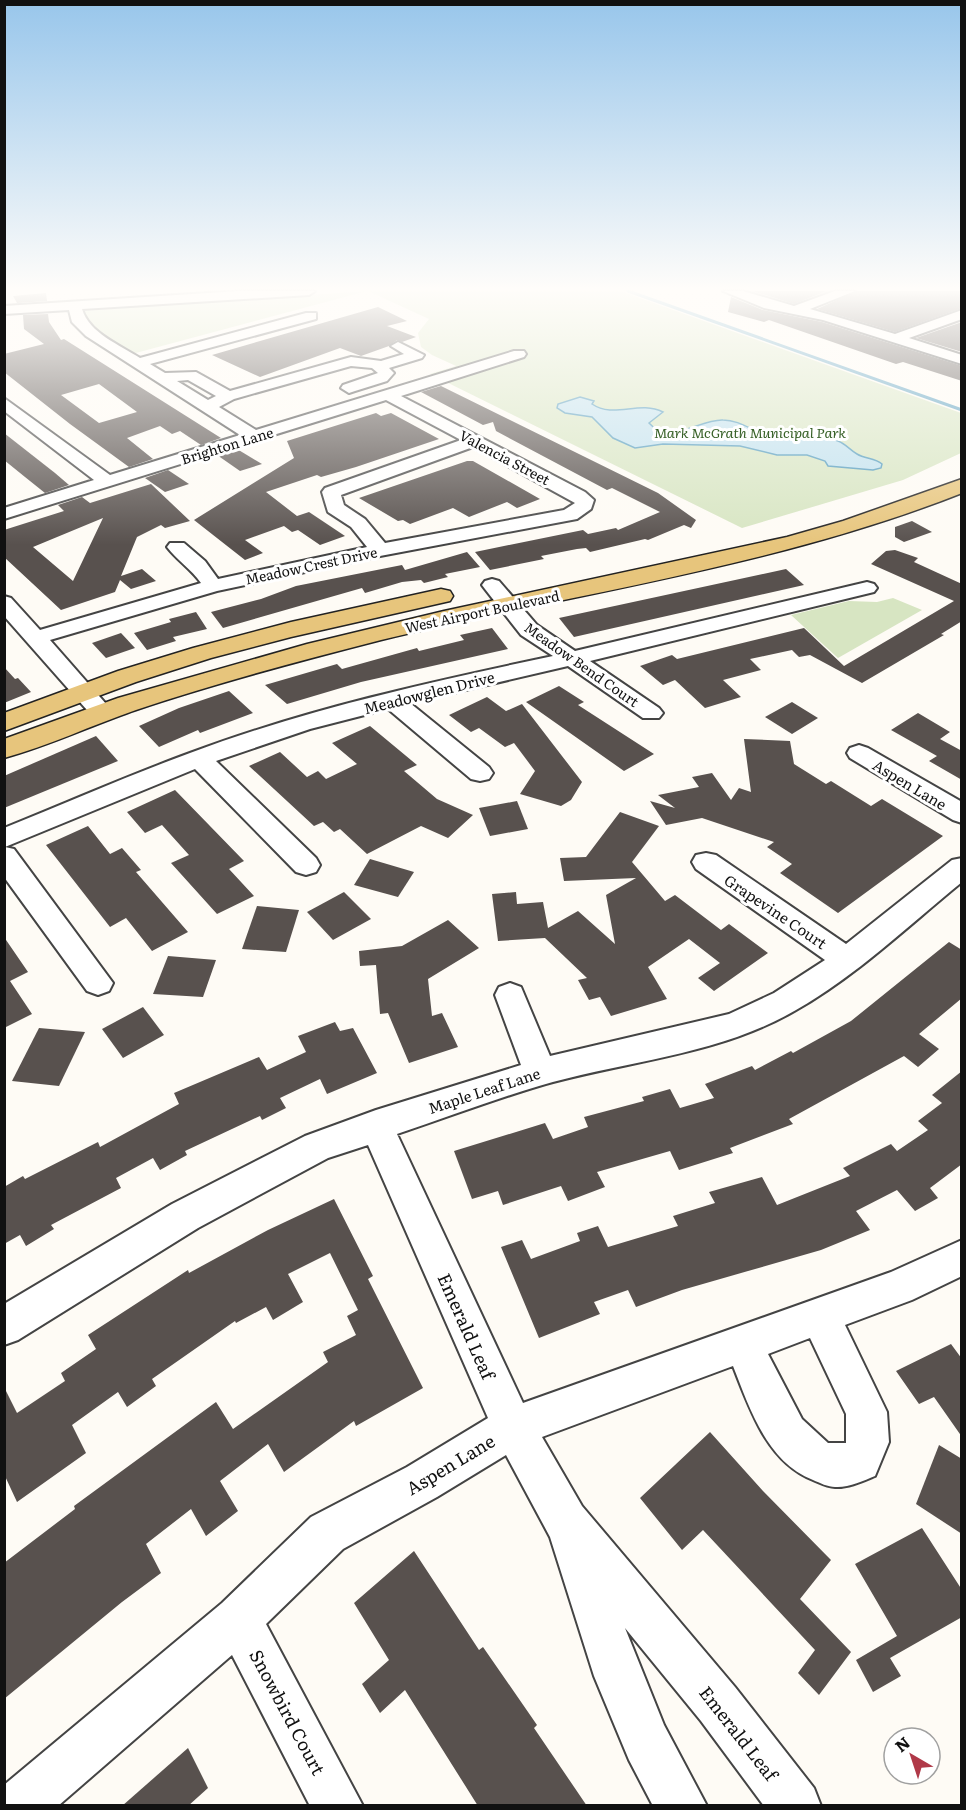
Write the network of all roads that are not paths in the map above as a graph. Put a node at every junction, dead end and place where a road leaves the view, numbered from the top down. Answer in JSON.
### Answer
{"nodes":[{"id":1,"x":159,"y":375,"type":"edge"},
{"id":2,"x":187,"y":375,"type":"edge"},
{"id":3,"x":192,"y":375,"type":"edge"},
{"id":4,"x":300,"y":375,"type":"edge"},
{"id":5,"x":348,"y":375,"type":"edge"},
{"id":6,"x":384,"y":375,"type":"edge"},
{"id":7,"x":450,"y":375,"type":"edge"},
{"id":8,"x":163,"y":378,"type":"junction"},
{"id":9,"x":339,"y":390,"type":"dead end"},
{"id":10,"x":292,"y":392,"type":"dead end"},
{"id":11,"x":387,"y":395,"type":"junction"},
{"id":12,"x":228,"y":396,"type":"junction"},
{"id":13,"x":306,"y":400,"type":"dead end"},
{"id":14,"x":4,"y":403,"type":"edge"},
{"id":15,"x":207,"y":406,"type":"junction"},
{"id":16,"x":328,"y":413,"type":"junction"},
{"id":17,"x":253,"y":436,"type":"junction"},
{"id":18,"x":474,"y":441,"type":"junction"},
{"id":19,"x":959,"y":475,"type":"edge"},
{"id":20,"x":108,"y":482,"type":"junction"},
{"id":21,"x":877,"y":497,"type":"junction"},
{"id":22,"x":584,"y":505,"type":"joint"},
{"id":23,"x":903,"y":510,"type":"junction"},
{"id":24,"x":4,"y":514,"type":"edge"},
{"id":25,"x":713,"y":541,"type":"junction"},
{"id":26,"x":177,"y":547,"type":"dead end"},
{"id":27,"x":380,"y":550,"type":"junction"},
{"id":28,"x":669,"y":550,"type":"dead end"},
{"id":29,"x":731,"y":559,"type":"junction"},
{"id":30,"x":580,"y":567,"type":"dead end"},
{"id":31,"x":213,"y":586,"type":"junction"},
{"id":32,"x":867,"y":588,"type":"dead end"},
{"id":33,"x":500,"y":595,"type":"junction"},
{"id":34,"x":4,"y":602,"type":"edge"},
{"id":35,"x":318,"y":623,"type":"junction"},
{"id":36,"x":38,"y":637,"type":"junction"},
{"id":37,"x":332,"y":644,"type":"junction"},
{"id":38,"x":571,"y":660,"type":"junction"},
{"id":39,"x":84,"y":692,"type":"junction"},
{"id":40,"x":391,"y":700,"type":"junction"},
{"id":41,"x":651,"y":712,"type":"dead end"},
{"id":42,"x":102,"y":713,"type":"junction"},
{"id":43,"x":4,"y":723,"type":"edge"},
{"id":44,"x":4,"y":749,"type":"edge"},
{"id":45,"x":859,"y":753,"type":"dead end"},
{"id":46,"x":199,"y":758,"type":"junction"},
{"id":47,"x":480,"y":773,"type":"dead end"},
{"id":48,"x":962,"y":814,"type":"edge"},
{"id":49,"x":4,"y":838,"type":"edge"},
{"id":50,"x":4,"y":856,"type":"edge"},
{"id":51,"x":706,"y":862,"type":"dead end"},
{"id":52,"x":306,"y":866,"type":"dead end"},
{"id":53,"x":962,"y":867,"type":"edge"},
{"id":54,"x":847,"y":960,"type":"junction"},
{"id":55,"x":98,"y":983,"type":"dead end"},
{"id":56,"x":510,"y":995,"type":"dead end"},
{"id":57,"x":540,"y":1072,"type":"junction"},
{"id":58,"x":376,"y":1125,"type":"junction"},
{"id":59,"x":962,"y":1257,"type":"edge"},
{"id":60,"x":820,"y":1316,"type":"junction"},
{"id":61,"x":4,"y":1326,"type":"edge"},
{"id":62,"x":744,"y":1344,"type":"junction"},
{"id":63,"x":513,"y":1427,"type":"junction"},
{"id":64,"x":566,"y":1522,"type":"junction"},
{"id":65,"x":238,"y":1619,"type":"junction"},
{"id":66,"x":19,"y":1806,"type":"edge"},
{"id":67,"x":338,"y":1806,"type":"edge"},
{"id":68,"x":682,"y":1806,"type":"edge"},
{"id":69,"x":796,"y":1806,"type":"edge"}],
"edges":[{"from":1,"to":8,"type":"street"},
{"from":2,"to":8,"type":"street"},
{"from":3,"to":12,"type":"street"},
{"from":4,"to":12,"type":"street"},
{"from":5,"to":10,"type":"street"},
{"from":6,"to":9,"type":"street"},
{"from":7,"to":11,"type":"street","name":"Brighton Lane"},
{"from":8,"to":15,"type":"street"},
{"from":11,"to":16,"type":"street","name":"Brighton Lane"},
{"from":11,"to":18,"type":"street","name":"Valencia Street"},
{"from":12,"to":15,"type":"street"},
{"from":13,"to":16,"type":"street"},
{"from":14,"to":20,"type":"street"},
{"from":15,"to":17,"type":"street"},
{"from":16,"to":17,"type":"street","name":"Brighton Lane"},
{"from":17,"to":20,"type":"street","name":"Brighton Lane"},
{"from":18,"to":22,"type":"street","name":"Valencia Street"},
{"from":18,"to":27,"type":"street"},
{"from":19,"to":21,"type":"main road","name":"West Airport Boulevard"},
{"from":19,"to":23,"type":"main road","name":"West Airport Boulevard"},
{"from":20,"to":24,"type":"street","name":"Brighton Lane"},
{"from":21,"to":23,"type":"main road"},
{"from":21,"to":25,"type":"main road","name":"West Airport Boulevard"},
{"from":22,"to":27,"type":"street","name":"Meadow Crest Drive"},
{"from":23,"to":29,"type":"main road","name":"West Airport Boulevard"},
{"from":25,"to":28,"type":"main road","name":"West Airport Boulevard"},
{"from":25,"to":29,"type":"main road"},
{"from":26,"to":31,"type":"street"},
{"from":27,"to":31,"type":"street","name":"Meadow Crest Drive"},
{"from":29,"to":33,"type":"main road","name":"West Airport Boulevard"},
{"from":30,"to":33,"type":"main road","name":"West Airport Boulevard"},
{"from":31,"to":36,"type":"street","name":"Meadow Crest Drive"},
{"from":32,"to":38,"type":"street","name":"Meadowglen Drive"},
{"from":33,"to":35,"type":"main road","name":"West Airport Boulevard"},
{"from":33,"to":37,"type":"main road","name":"West Airport Boulevard"},
{"from":33,"to":38,"type":"street","name":"Meadow Bend Court"},
{"from":34,"to":36,"type":"street"},
{"from":35,"to":37,"type":"main road"},
{"from":35,"to":39,"type":"main road","name":"West Airport Boulevard"},
{"from":36,"to":39,"type":"street"},
{"from":37,"to":42,"type":"main road","name":"West Airport Boulevard"},
{"from":38,"to":40,"type":"street","name":"Meadowglen Drive"},
{"from":38,"to":41,"type":"street","name":"Meadow Bend Court"},
{"from":39,"to":42,"type":"street"},
{"from":39,"to":43,"type":"main road","name":"West Airport Boulevard"},
{"from":40,"to":46,"type":"street","name":"Meadowglen Drive"},
{"from":40,"to":47,"type":"street"},
{"from":42,"to":44,"type":"main road","name":"West Airport Boulevard"},
{"from":45,"to":48,"type":"street","name":"Aspen Lane"},
{"from":46,"to":49,"type":"street","name":"Meadowglen Drive"},
{"from":46,"to":52,"type":"street"},
{"from":50,"to":55,"type":"street"},
{"from":51,"to":54,"type":"street","name":"Grapevine Court"},
{"from":53,"to":54,"type":"street","name":"Maple Leaf Lane"},
{"from":54,"to":57,"type":"street","name":"Maple Leaf Lane"},
{"from":56,"to":57,"type":"street"},
{"from":57,"to":58,"type":"street","name":"Maple Leaf Lane"},
{"from":58,"to":61,"type":"street","name":"Maple Leaf Lane"},
{"from":58,"to":63,"type":"street","name":"Emerald Leaf"},
{"from":59,"to":60,"type":"street","name":"Aspen Lane"},
{"from":60,"to":62,"type":"street","name":"Aspen Lane"},
{"from":60,"to":62,"type":"street"},
{"from":62,"to":63,"type":"street","name":"Aspen Lane"},
{"from":63,"to":64,"type":"street","name":"Emerald Leaf"},
{"from":63,"to":65,"type":"street","name":"Aspen Lane"},
{"from":64,"to":68,"type":"street","name":"Emerald Leaf"},
{"from":64,"to":69,"type":"street","name":"Emerald Leaf"},
{"from":65,"to":66,"type":"street","name":"Aspen Lane"},
{"from":65,"to":67,"type":"street","name":"Snowbird Court"}]}
